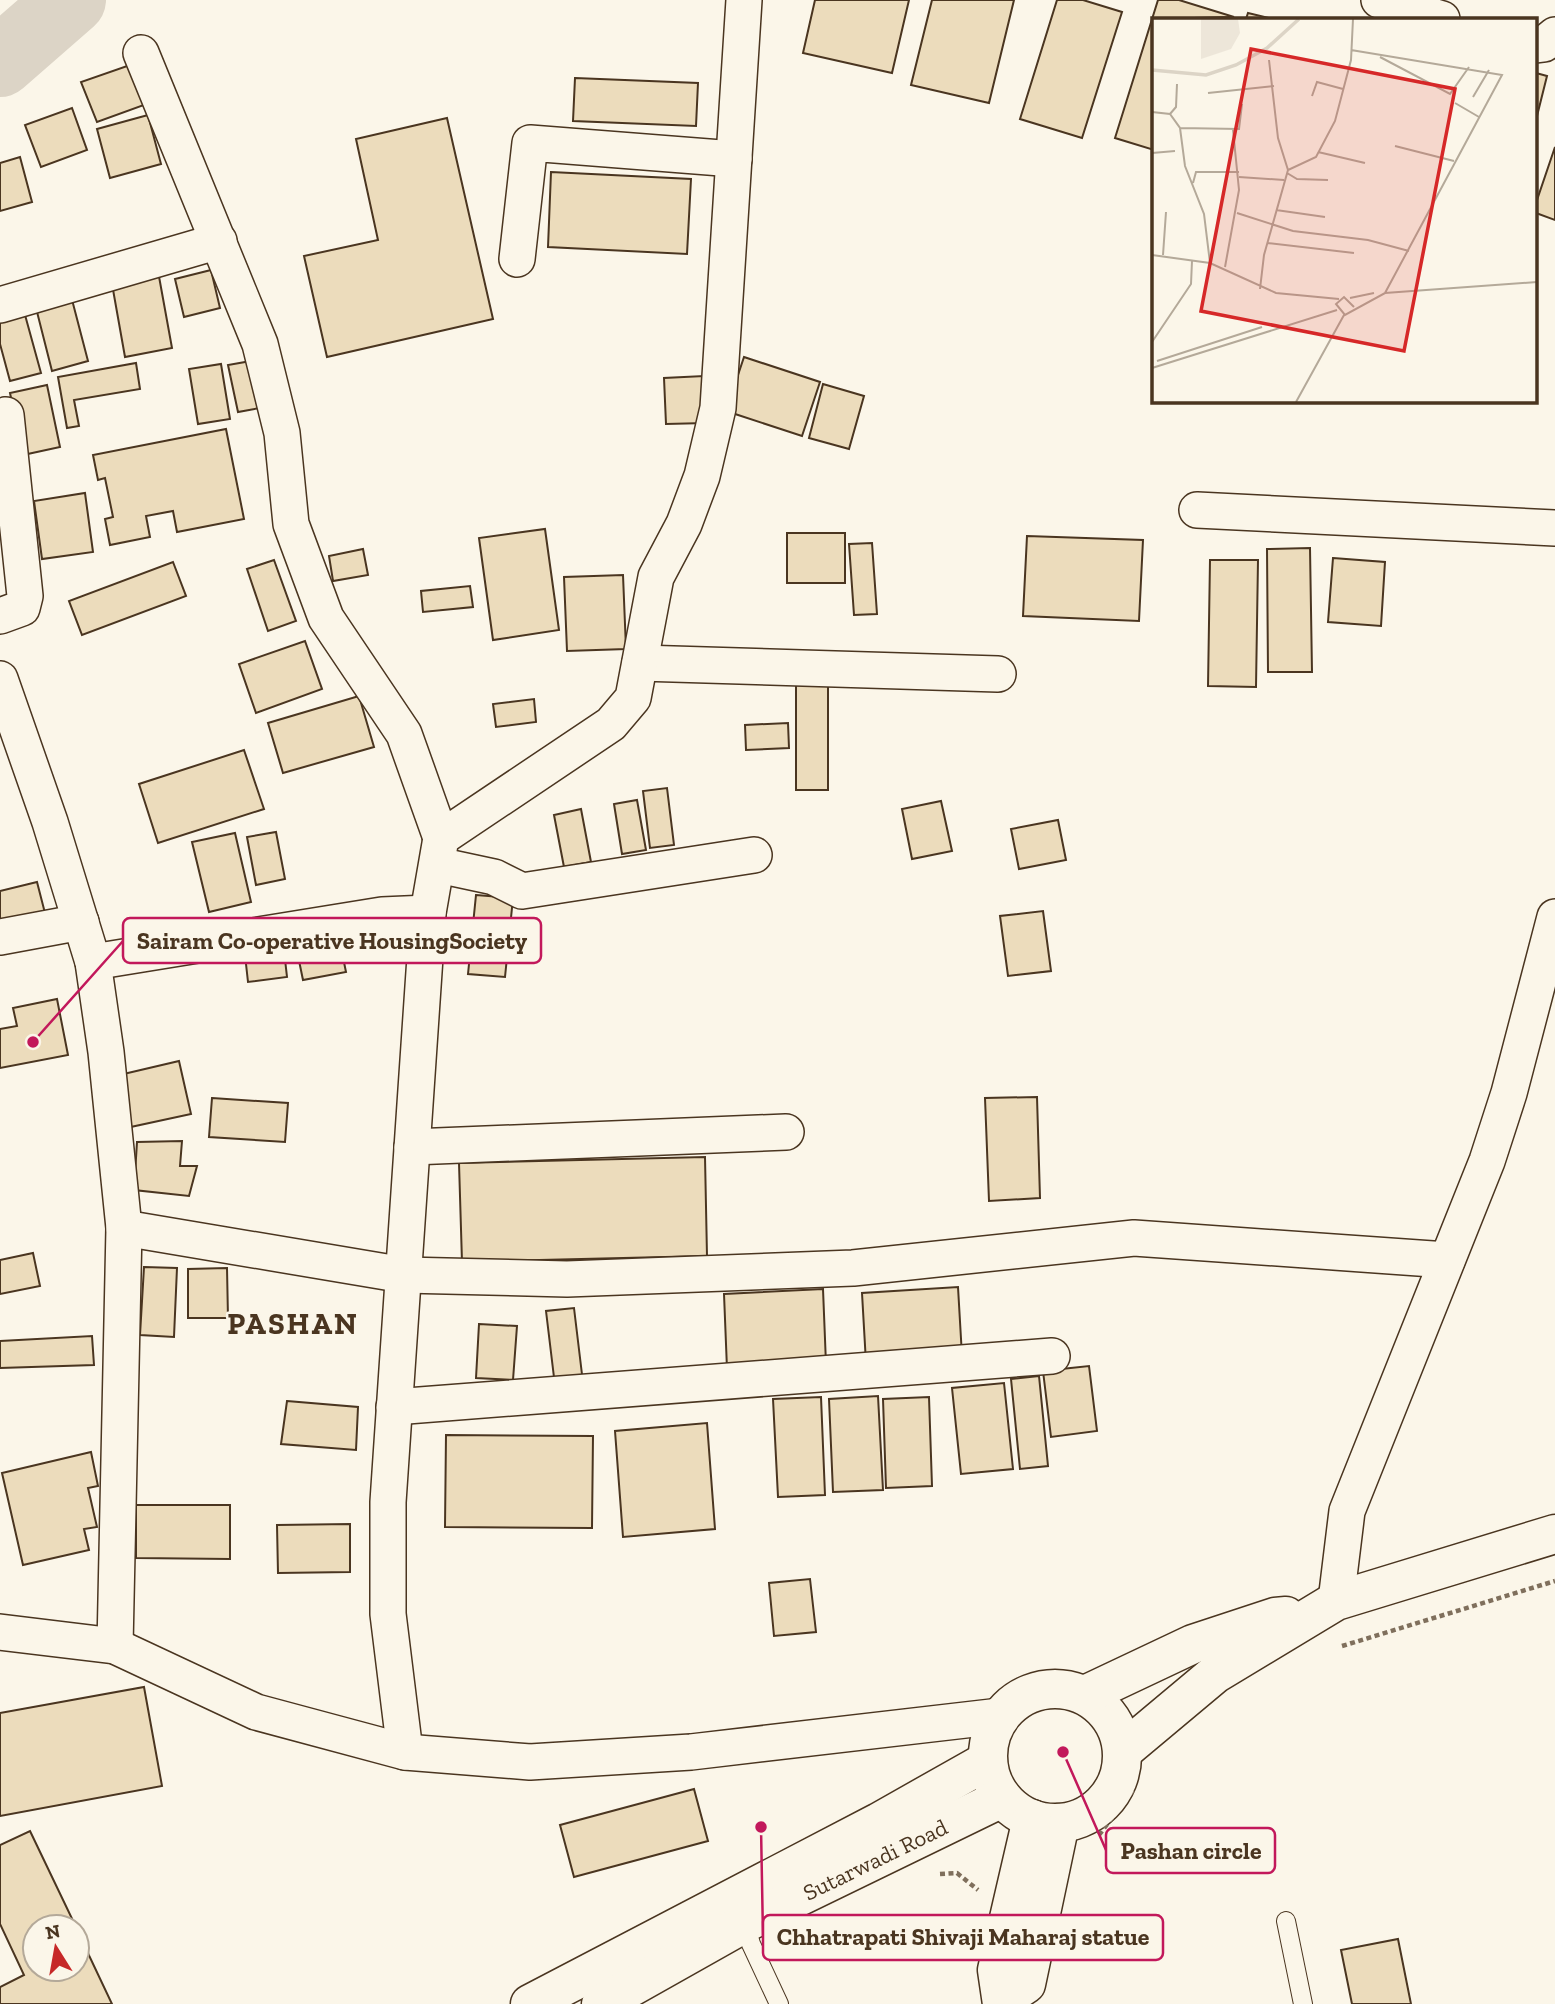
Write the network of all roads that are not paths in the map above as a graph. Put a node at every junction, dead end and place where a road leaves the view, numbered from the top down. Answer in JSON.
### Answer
{"nodes":[{"id":1,"x":744,"y":0,"type":"edge"},
{"id":2,"x":1379,"y":0,"type":"edge"},
{"id":3,"x":1439,"y":18,"type":"edge"},
{"id":4,"x":1555,"y":35,"type":"edge"},
{"id":5,"x":1538,"y":45,"type":"edge"},
{"id":6,"x":141,"y":53,"type":"dead end"},
{"id":7,"x":734,"y":159,"type":"junction"},
{"id":8,"x":219,"y":241,"type":"junction"},
{"id":9,"x":517,"y":259,"type":"dead end"},
{"id":10,"x":0,"y":305,"type":"edge"},
{"id":11,"x":6,"y":415,"type":"dead end"},
{"id":12,"x":1197,"y":510,"type":"dead end"},
{"id":13,"x":1555,"y":528,"type":"edge"},
{"id":14,"x":0,"y":616,"type":"edge"},
{"id":15,"x":640,"y":663,"type":"junction"},
{"id":16,"x":998,"y":674,"type":"dead end"},
{"id":17,"x":0,"y":679,"type":"edge"},
{"id":18,"x":439,"y":851,"type":"junction"},
{"id":19,"x":754,"y":855,"type":"dead end"},
{"id":20,"x":428,"y":914,"type":"junction"},
{"id":21,"x":1555,"y":917,"type":"edge"},
{"id":22,"x":81,"y":922,"type":"junction"},
{"id":23,"x":0,"y":937,"type":"edge"},
{"id":24,"x":93,"y":962,"type":"junction"},
{"id":25,"x":786,"y":1132,"type":"dead end"},
{"id":26,"x":412,"y":1147,"type":"junction"},
{"id":27,"x":124,"y":1228,"type":"junction"},
{"id":28,"x":1447,"y":1260,"type":"junction"},
{"id":29,"x":404,"y":1275,"type":"junction"},
{"id":30,"x":1052,"y":1356,"type":"dead end"},
{"id":31,"x":394,"y":1408,"type":"junction"},
{"id":32,"x":1555,"y":1534,"type":"edge"},
{"id":33,"x":1323,"y":1609,"type":"junction"},
{"id":34,"x":1,"y":1630,"type":"edge"},
{"id":35,"x":115,"y":1646,"type":"junction"},
{"id":36,"x":1085,"y":1695,"type":"junction"},
{"id":37,"x":1000,"y":1716,"type":"junction"},
{"id":38,"x":405,"y":1752,"type":"junction"},
{"id":39,"x":987,"y":1761,"type":"junction"},
{"id":40,"x":1132,"y":1766,"type":"junction"},
{"id":41,"x":1032,"y":1813,"type":"junction"},
{"id":42,"x":1286,"y":1921,"type":"dead end"},
{"id":43,"x":746,"y":1923,"type":"junction"},
{"id":44,"x":1003,"y":2001,"type":"edge"},
{"id":45,"x":530,"y":2004,"type":"edge"},
{"id":46,"x":601,"y":2004,"type":"edge"},
{"id":47,"x":779,"y":2004,"type":"edge"},
{"id":48,"x":1303,"y":2004,"type":"edge"}],
"edges":[{"from":1,"to":7,"type":"street"},
{"from":2,"to":3,"type":"street"},
{"from":4,"to":5,"type":"street"},
{"from":6,"to":8,"type":"street"},
{"from":7,"to":9,"type":"street"},
{"from":7,"to":15,"type":"street"},
{"from":8,"to":10,"type":"street"},
{"from":8,"to":18,"type":"street"},
{"from":11,"to":14,"type":"street"},
{"from":12,"to":13,"type":"street"},
{"from":15,"to":16,"type":"street"},
{"from":15,"to":18,"type":"street"},
{"from":17,"to":22,"type":"street"},
{"from":18,"to":19,"type":"street"},
{"from":18,"to":20,"type":"street"},
{"from":20,"to":24,"type":"street"},
{"from":20,"to":26,"type":"street"},
{"from":21,"to":28,"type":"street"},
{"from":22,"to":23,"type":"street"},
{"from":22,"to":24,"type":"street"},
{"from":24,"to":27,"type":"street"},
{"from":25,"to":26,"type":"street"},
{"from":26,"to":29,"type":"street"},
{"from":27,"to":29,"type":"street"},
{"from":27,"to":35,"type":"street"},
{"from":28,"to":29,"type":"street"},
{"from":28,"to":33,"type":"street"},
{"from":29,"to":31,"type":"street"},
{"from":30,"to":31,"type":"street"},
{"from":31,"to":38,"type":"street"},
{"from":32,"to":33,"type":"main road"},
{"from":33,"to":36,"type":"main road"},
{"from":33,"to":40,"type":"main road"},
{"from":34,"to":35,"type":"street"},
{"from":35,"to":38,"type":"street"},
{"from":36,"to":37,"type":"main road"},
{"from":36,"to":40,"type":"main road"},
{"from":37,"to":38,"type":"street"},
{"from":37,"to":39,"type":"main road"},
{"from":39,"to":41,"type":"main road"},
{"from":39,"to":45,"type":"main road"},
{"from":40,"to":41,"type":"main road"},
{"from":41,"to":43,"type":"main road","name":"Sutarwadi Road"},
{"from":41,"to":44,"type":"main road"},
{"from":42,"to":48,"type":"lane"},
{"from":43,"to":46,"type":"main road","name":"Sutarwadi Road"},
{"from":43,"to":47,"type":"lane"}]}
